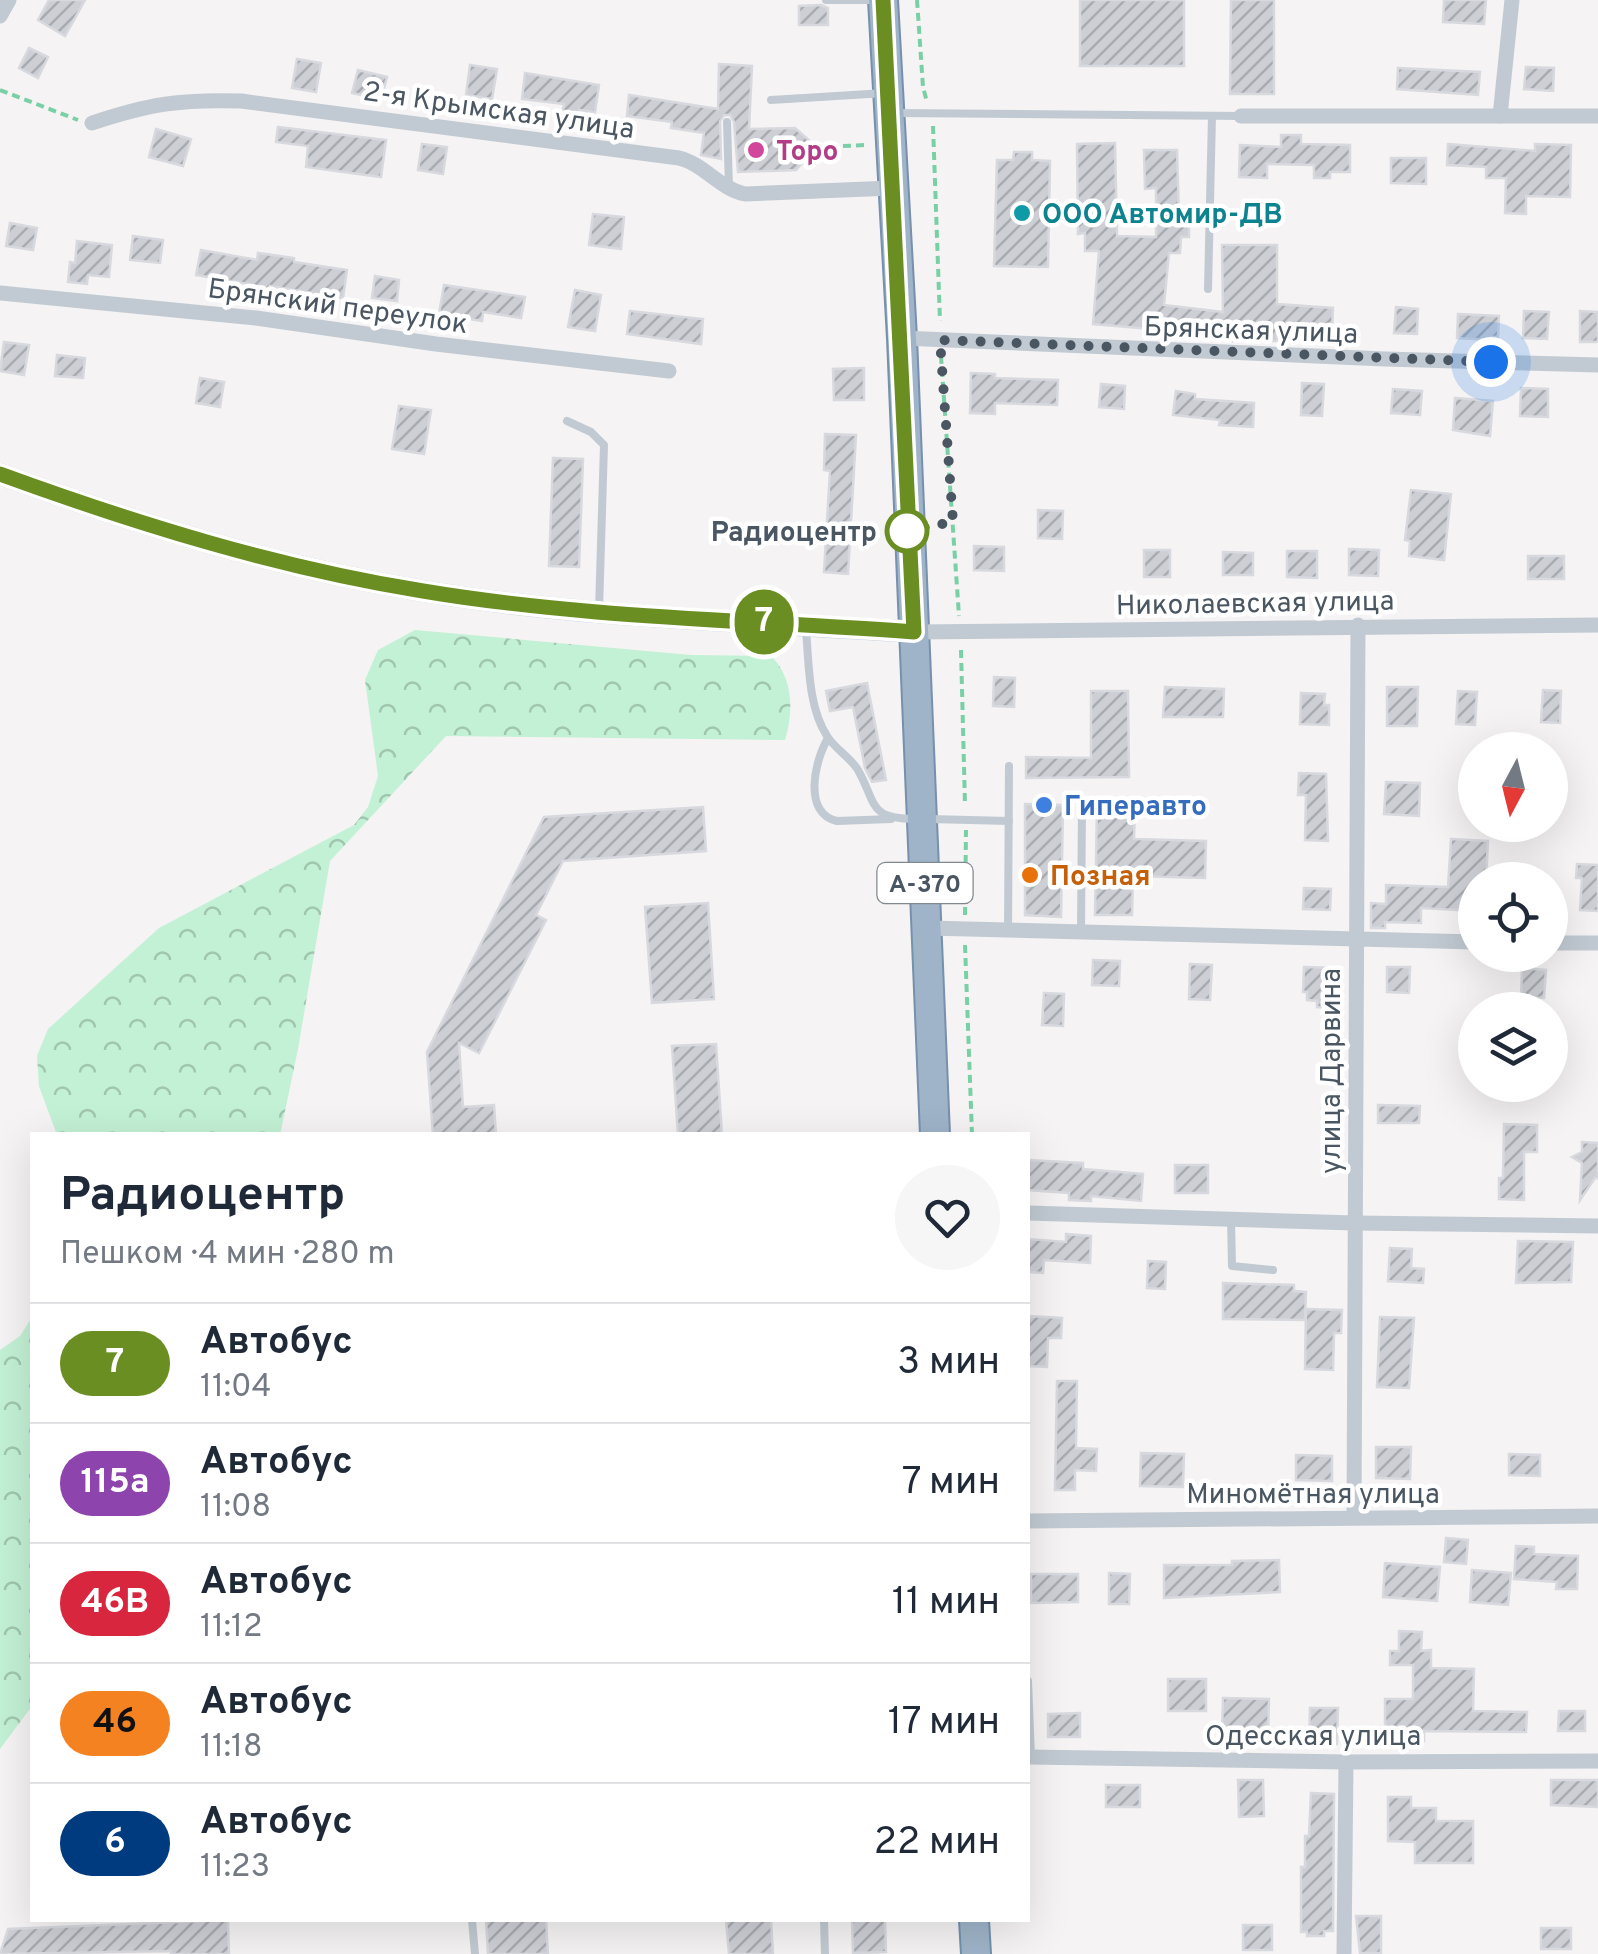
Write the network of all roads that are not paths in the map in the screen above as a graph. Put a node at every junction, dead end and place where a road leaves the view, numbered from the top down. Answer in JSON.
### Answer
{"nodes":[{"id":1,"x":9,"y":0,"type":"edge"},
{"id":2,"x":826,"y":0,"type":"edge"},
{"id":3,"x":869,"y":0,"type":"edge"},
{"id":4,"x":883,"y":0,"type":"edge"},
{"id":5,"x":1512,"y":0,"type":"edge"},
{"id":6,"x":0,"y":16,"type":"edge"},
{"id":7,"x":771,"y":100,"type":"dead end"},
{"id":8,"x":890,"y":102,"type":"junction"},
{"id":9,"x":1212,"y":116,"type":"junction"},
{"id":10,"x":1241,"y":116,"type":"joint"},
{"id":11,"x":1500,"y":116,"type":"junction"},
{"id":12,"x":1598,"y":116,"type":"edge"},
{"id":13,"x":728,"y":122,"type":"dead end"},
{"id":14,"x":92,"y":123,"type":"road end"},
{"id":15,"x":729,"y":188,"type":"junction"},
{"id":16,"x":893,"y":188,"type":"junction"},
{"id":17,"x":1208,"y":290,"type":"dead end"},
{"id":18,"x":0,"y":293,"type":"edge"},
{"id":19,"x":902,"y":338,"type":"junction"},
{"id":20,"x":1598,"y":365,"type":"edge"},
{"id":21,"x":670,"y":370,"type":"dead end"},
{"id":22,"x":566,"y":421,"type":"dead end"},
{"id":23,"x":0,"y":474,"type":"edge"},
{"id":24,"x":598,"y":610,"type":"junction"},
{"id":25,"x":805,"y":624,"type":"junction"},
{"id":26,"x":1358,"y":625,"type":"junction"},
{"id":27,"x":1598,"y":625,"type":"edge"},
{"id":28,"x":914,"y":632,"type":"junction"},
{"id":29,"x":828,"y":738,"type":"junction"},
{"id":30,"x":1009,"y":766,"type":"dead end"},
{"id":31,"x":1082,"y":804,"type":"dead end"},
{"id":32,"x":892,"y":819,"type":"junction"},
{"id":33,"x":922,"y":819,"type":"junction"},
{"id":34,"x":1009,"y":822,"type":"junction"},
{"id":35,"x":927,"y":928,"type":"junction"},
{"id":36,"x":1008,"y":931,"type":"junction"},
{"id":37,"x":1081,"y":934,"type":"junction"},
{"id":38,"x":1356,"y":941,"type":"junction"},
{"id":39,"x":1458,"y":942,"type":"edge"},
{"id":40,"x":1568,"y":943,"type":"edge"},
{"id":41,"x":1598,"y":943,"type":"edge"},
{"id":42,"x":935,"y":1132,"type":"edge"},
{"id":43,"x":1030,"y":1213,"type":"edge"},
{"id":44,"x":1231,"y":1219,"type":"junction"},
{"id":45,"x":1354,"y":1223,"type":"junction"},
{"id":46,"x":1598,"y":1226,"type":"edge"},
{"id":47,"x":1273,"y":1270,"type":"dead end"},
{"id":48,"x":1598,"y":1516,"type":"edge"},
{"id":49,"x":1354,"y":1517,"type":"junction"},
{"id":50,"x":1030,"y":1521,"type":"edge"},
{"id":51,"x":1030,"y":1758,"type":"edge"},
{"id":52,"x":1598,"y":1760,"type":"edge"},
{"id":53,"x":1346,"y":1762,"type":"junction"},
{"id":54,"x":472,"y":1922,"type":"edge"},
{"id":55,"x":824,"y":1922,"type":"edge"},
{"id":56,"x":974,"y":1922,"type":"edge"},
{"id":57,"x":475,"y":1954,"type":"edge"},
{"id":58,"x":825,"y":1954,"type":"edge"},
{"id":59,"x":976,"y":1954,"type":"edge"},
{"id":60,"x":1344,"y":1954,"type":"edge"}],
"edges":[{"from":1,"to":6,"type":"street"},
{"from":2,"to":3,"type":"lane"},
{"from":4,"to":8,"type":"highway","number":"А-370"},
{"from":5,"to":11,"type":"street"},
{"from":7,"to":8,"type":"lane"},
{"from":8,"to":9,"type":"lane"},
{"from":8,"to":16,"type":"highway","number":"А-370"},
{"from":9,"to":10,"type":"lane"},
{"from":9,"to":17,"type":"lane"},
{"from":10,"to":11,"type":"street"},
{"from":11,"to":12,"type":"street"},
{"from":13,"to":15,"type":"lane"},
{"from":14,"to":15,"type":"street","name":"2-я Крымская улица"},
{"from":15,"to":16,"type":"street","name":"2-я Крымская улица"},
{"from":16,"to":19,"type":"highway","number":"А-370"},
{"from":18,"to":21,"type":"street","name":"Брянский переулок"},
{"from":19,"to":20,"type":"street","name":"Брянская улица"},
{"from":19,"to":28,"type":"highway","number":"А-370"},
{"from":22,"to":24,"type":"lane"},
{"from":23,"to":24,"type":"main road"},
{"from":24,"to":25,"type":"main road"},
{"from":25,"to":28,"type":"main road"},
{"from":25,"to":29,"type":"lane"},
{"from":26,"to":27,"type":"street","name":"Николаевская улица"},
{"from":26,"to":28,"type":"street","name":"Николаевская улица"},
{"from":26,"to":38,"type":"street","name":"улица Дарвина"},
{"from":28,"to":33,"type":"highway","number":"А-370"},
{"from":29,"to":32,"type":"lane"},
{"from":29,"to":32,"type":"lane"},
{"from":30,"to":34,"type":"lane"},
{"from":31,"to":37,"type":"lane"},
{"from":32,"to":33,"type":"lane"},
{"from":33,"to":34,"type":"lane"},
{"from":33,"to":35,"type":"highway","number":"А-370"},
{"from":34,"to":36,"type":"lane"},
{"from":35,"to":36,"type":"street"},
{"from":35,"to":42,"type":"highway","number":"А-370"},
{"from":36,"to":37,"type":"street"},
{"from":37,"to":38,"type":"street"},
{"from":38,"to":39,"type":"street"},
{"from":38,"to":45,"type":"street","name":"улица Дарвина"},
{"from":40,"to":41,"type":"street"},
{"from":43,"to":44,"type":"street"},
{"from":44,"to":45,"type":"street"},
{"from":44,"to":47,"type":"lane"},
{"from":45,"to":46,"type":"street"},
{"from":45,"to":49,"type":"street","name":"улица Дарвина"},
{"from":48,"to":49,"type":"street","name":"Миномётная улица"},
{"from":49,"to":50,"type":"street","name":"Миномётная улица"},
{"from":51,"to":53,"type":"street","name":"Одесская улица"},
{"from":52,"to":53,"type":"street","name":"Одесская улица"},
{"from":53,"to":60,"type":"street"},
{"from":54,"to":57,"type":"lane"},
{"from":55,"to":58,"type":"lane"},
{"from":56,"to":59,"type":"highway"}]}
